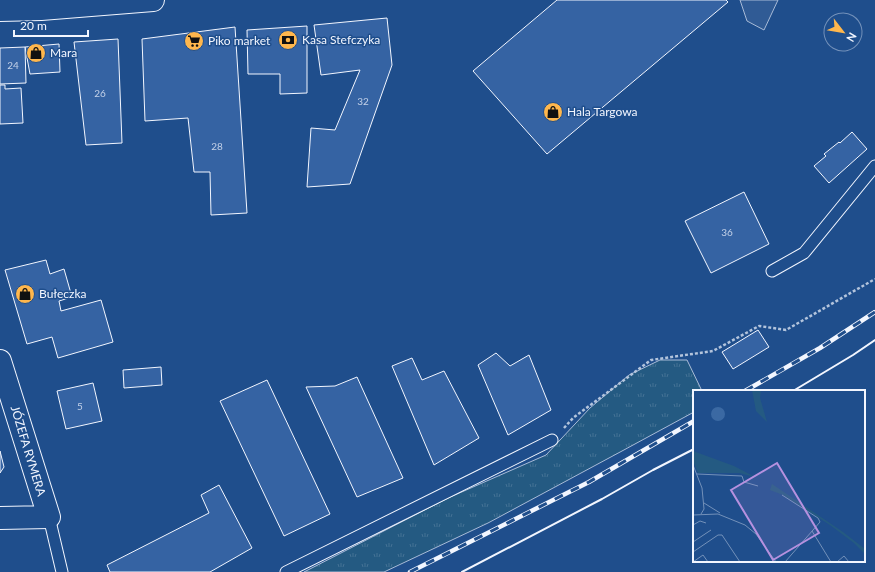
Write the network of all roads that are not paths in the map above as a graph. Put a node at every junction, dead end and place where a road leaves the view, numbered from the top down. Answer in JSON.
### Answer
{"nodes":[{"id":1,"x":153,"y":0,"type":"edge"},
{"id":2,"x":9,"y":7,"type":"edge"},
{"id":3,"x":875,"y":166,"type":"edge"},
{"id":4,"x":772,"y":271,"type":"dead end"},
{"id":5,"x":0,"y":361,"type":"edge"},
{"id":6,"x":552,"y":440,"type":"road end"},
{"id":7,"x":49,"y":517,"type":"junction"},
{"id":8,"x":0,"y":518,"type":"edge"},
{"id":9,"x":62,"y":572,"type":"edge"},
{"id":10,"x":286,"y":572,"type":"edge"}],
"edges":[{"from":1,"to":2,"type":"street"},
{"from":3,"to":4,"type":"lane"},
{"from":5,"to":7,"type":"street","name":"JÓZEFA RYMERA"},
{"from":6,"to":10,"type":"lane"},
{"from":7,"to":8,"type":"street"},
{"from":7,"to":9,"type":"lane"}]}
